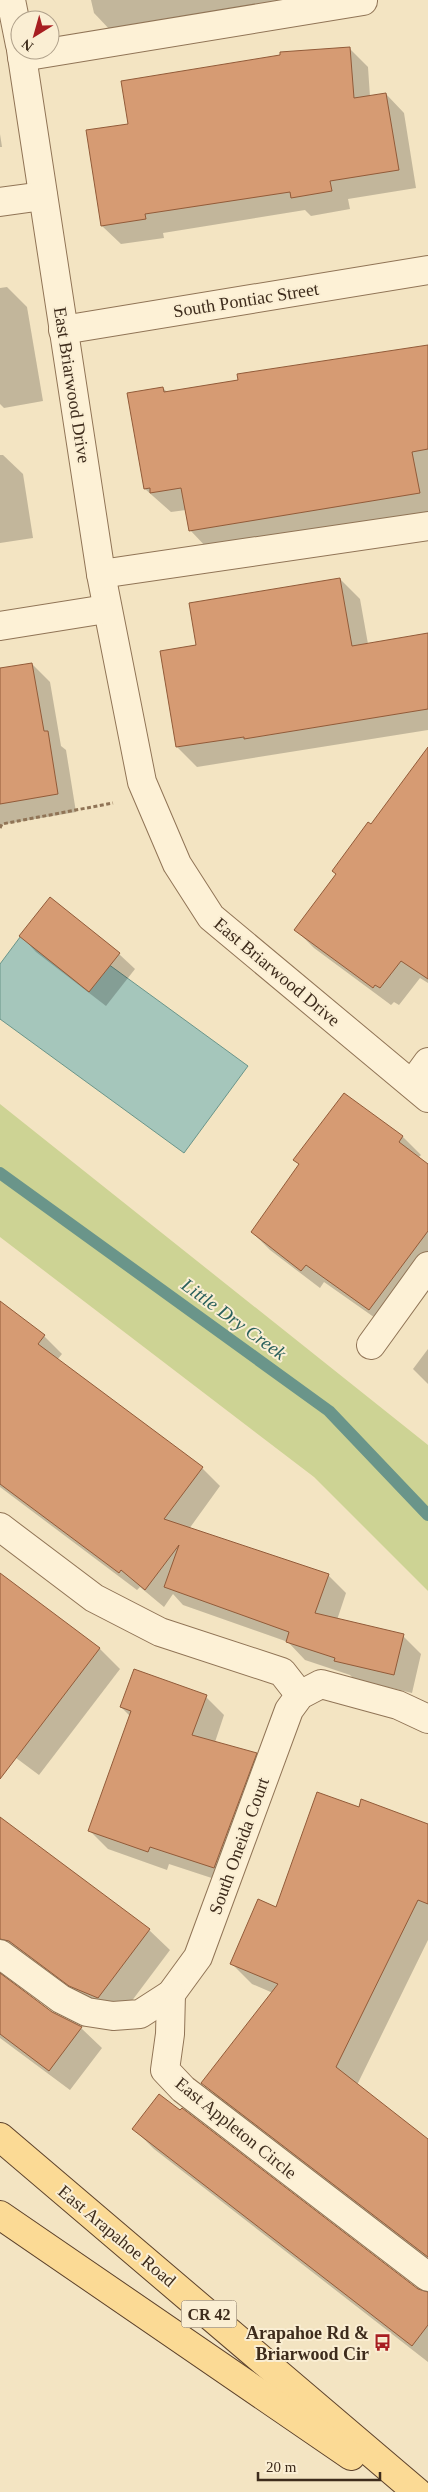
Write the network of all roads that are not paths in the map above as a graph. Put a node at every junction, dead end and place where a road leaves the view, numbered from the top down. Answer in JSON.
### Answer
{"nodes":[{"id":1,"x":362,"y":1,"type":"dead end"},
{"id":2,"x":60,"y":45,"type":"edge"},
{"id":3,"x":22,"y":60,"type":"edge"},
{"id":4,"x":43,"y":196,"type":"junction"},
{"id":5,"x":0,"y":202,"type":"edge"},
{"id":6,"x":428,"y":270,"type":"edge"},
{"id":7,"x":64,"y":330,"type":"junction"},
{"id":8,"x":428,"y":526,"type":"edge"},
{"id":9,"x":100,"y":574,"type":"junction"},
{"id":10,"x":106,"y":608,"type":"junction"},
{"id":11,"x":0,"y":626,"type":"edge"},
{"id":12,"x":428,"y":1062,"type":"edge"},
{"id":13,"x":420,"y":1091,"type":"edge"},
{"id":14,"x":428,"y":1266,"type":"edge"},
{"id":15,"x":370,"y":1345,"type":"dead end"},
{"id":16,"x":0,"y":1527,"type":"edge"},
{"id":17,"x":300,"y":1695,"type":"junction"},
{"id":18,"x":428,"y":1720,"type":"edge"},
{"id":19,"x":0,"y":1954,"type":"edge"},
{"id":20,"x":171,"y":1994,"type":"junction"},
{"id":21,"x":0,"y":2136,"type":"edge"},
{"id":22,"x":0,"y":2215,"type":"edge"},
{"id":23,"x":428,"y":2277,"type":"edge"},
{"id":24,"x":404,"y":2492,"type":"edge"},
{"id":25,"x":417,"y":2492,"type":"edge"}],
"edges":[{"from":1,"to":2,"type":"street"},
{"from":3,"to":4,"type":"street","name":"East Briarwood Drive"},
{"from":4,"to":5,"type":"street"},
{"from":4,"to":7,"type":"street","name":"East Briarwood Drive"},
{"from":6,"to":7,"type":"street","name":"South Pontiac Street"},
{"from":7,"to":9,"type":"street","name":"East Briarwood Drive"},
{"from":8,"to":9,"type":"street"},
{"from":9,"to":10,"type":"street","name":"East Briarwood Drive"},
{"from":10,"to":11,"type":"street"},
{"from":10,"to":13,"type":"street","name":"East Briarwood Drive"},
{"from":12,"to":13,"type":"street","name":"East Briarwood Drive"},
{"from":14,"to":15,"type":"street"},
{"from":16,"to":17,"type":"street"},
{"from":17,"to":18,"type":"street"},
{"from":17,"to":20,"type":"street","name":"South Oneida Court"},
{"from":19,"to":20,"type":"street"},
{"from":20,"to":23,"type":"street","name":"East Appleton Circle"},
{"from":21,"to":25,"type":"main road","name":"East Arapahoe Road","number":"CR 42"},
{"from":22,"to":24,"type":"main road","number":"CR 42"}]}
